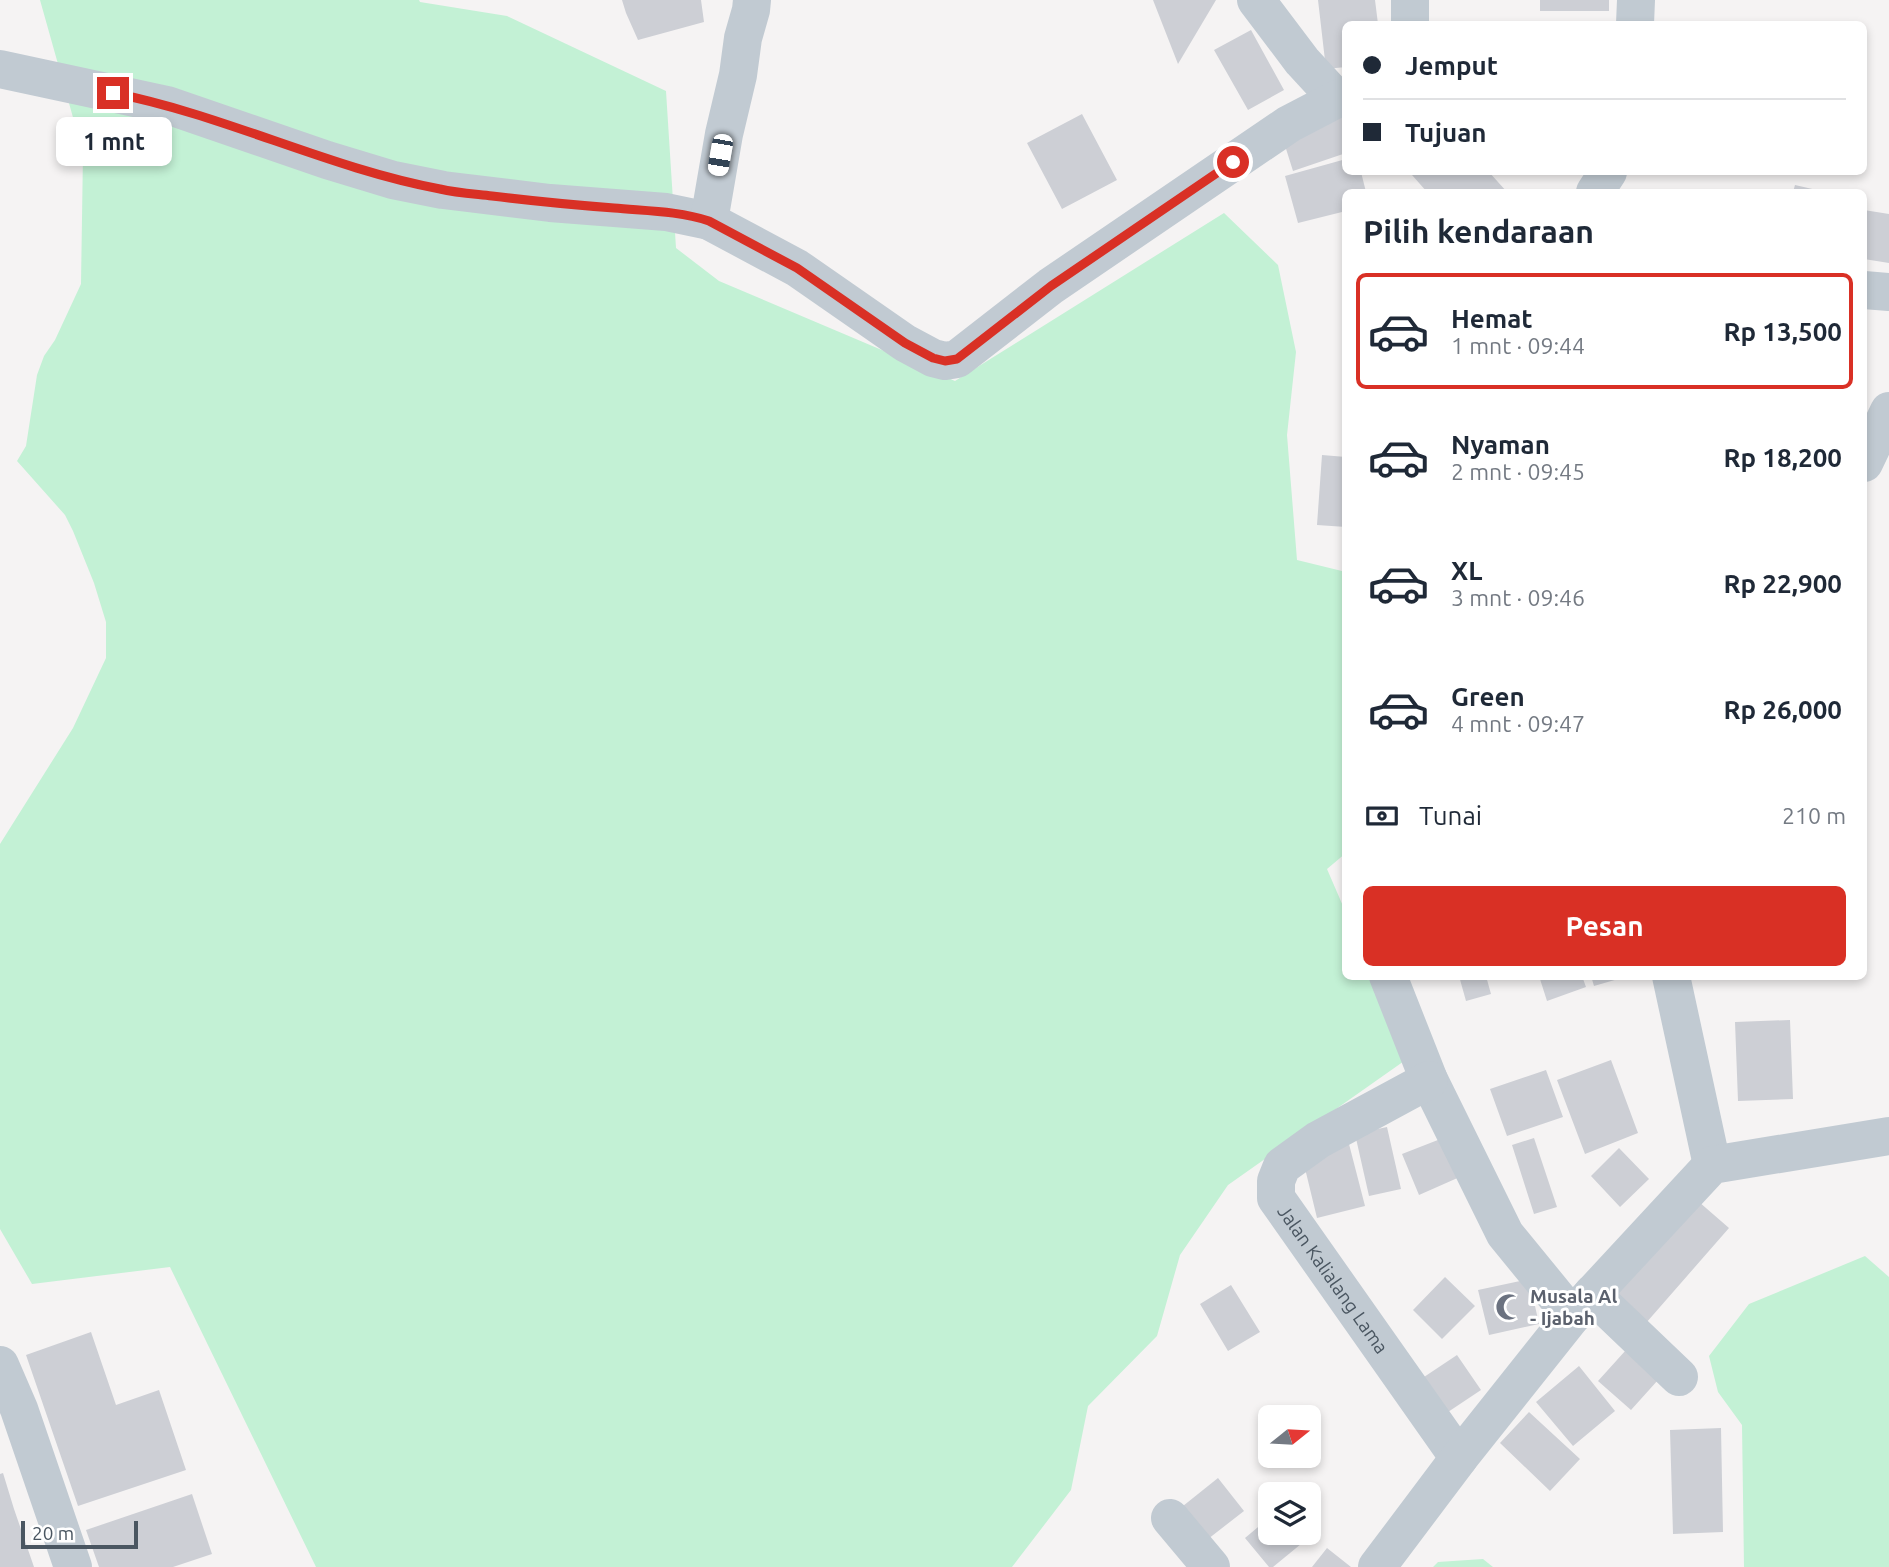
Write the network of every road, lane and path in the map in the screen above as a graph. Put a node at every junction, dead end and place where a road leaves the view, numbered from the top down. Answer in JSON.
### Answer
{"nodes":[{"id":1,"x":752,"y":0,"type":"edge"},
{"id":2,"x":1256,"y":0,"type":"edge"},
{"id":3,"x":1410,"y":0,"type":"edge"},
{"id":4,"x":1636,"y":0,"type":"edge"},
{"id":5,"x":1410,"y":21,"type":"edge"},
{"id":6,"x":1635,"y":21,"type":"edge"},
{"id":7,"x":0,"y":69,"type":"edge"},
{"id":8,"x":1341,"y":99,"type":"edge"},
{"id":9,"x":709,"y":221,"type":"junction"},
{"id":10,"x":1867,"y":290,"type":"edge"},
{"id":11,"x":1889,"y":292,"type":"edge"},
{"id":12,"x":1889,"y":411,"type":"edge"},
{"id":13,"x":1867,"y":457,"type":"edge"},
{"id":14,"x":1390,"y":980,"type":"edge"},
{"id":15,"x":1672,"y":980,"type":"edge"},
{"id":16,"x":1429,"y":1080,"type":"junction"},
{"id":17,"x":1889,"y":1136,"type":"edge"},
{"id":18,"x":1712,"y":1165,"type":"junction"},
{"id":19,"x":1582,"y":1305,"type":"junction"},
{"id":20,"x":0,"y":1365,"type":"edge"},
{"id":21,"x":1679,"y":1377,"type":"dead end"},
{"id":22,"x":9,"y":1413,"type":"edge"},
{"id":23,"x":1459,"y":1458,"type":"junction"},
{"id":24,"x":1170,"y":1518,"type":"dead end"},
{"id":25,"x":73,"y":1567,"type":"edge"},
{"id":26,"x":1211,"y":1567,"type":"edge"},
{"id":27,"x":1377,"y":1567,"type":"edge"}],
"edges":[{"from":1,"to":9,"type":"street"},
{"from":2,"to":8,"type":"street"},
{"from":3,"to":5,"type":"street"},
{"from":4,"to":6,"type":"street"},
{"from":7,"to":9,"type":"street"},
{"from":8,"to":9,"type":"street"},
{"from":10,"to":11,"type":"street"},
{"from":12,"to":13,"type":"street"},
{"from":14,"to":16,"type":"street"},
{"from":15,"to":18,"type":"street"},
{"from":16,"to":19,"type":"street"},
{"from":16,"to":23,"type":"street","name":"Jalan Kalialang Lama"},
{"from":17,"to":18,"type":"street"},
{"from":18,"to":19,"type":"street"},
{"from":19,"to":21,"type":"street"},
{"from":19,"to":23,"type":"street"},
{"from":20,"to":22,"type":"street"},
{"from":22,"to":25,"type":"street"},
{"from":23,"to":27,"type":"street"},
{"from":24,"to":26,"type":"street"}]}
